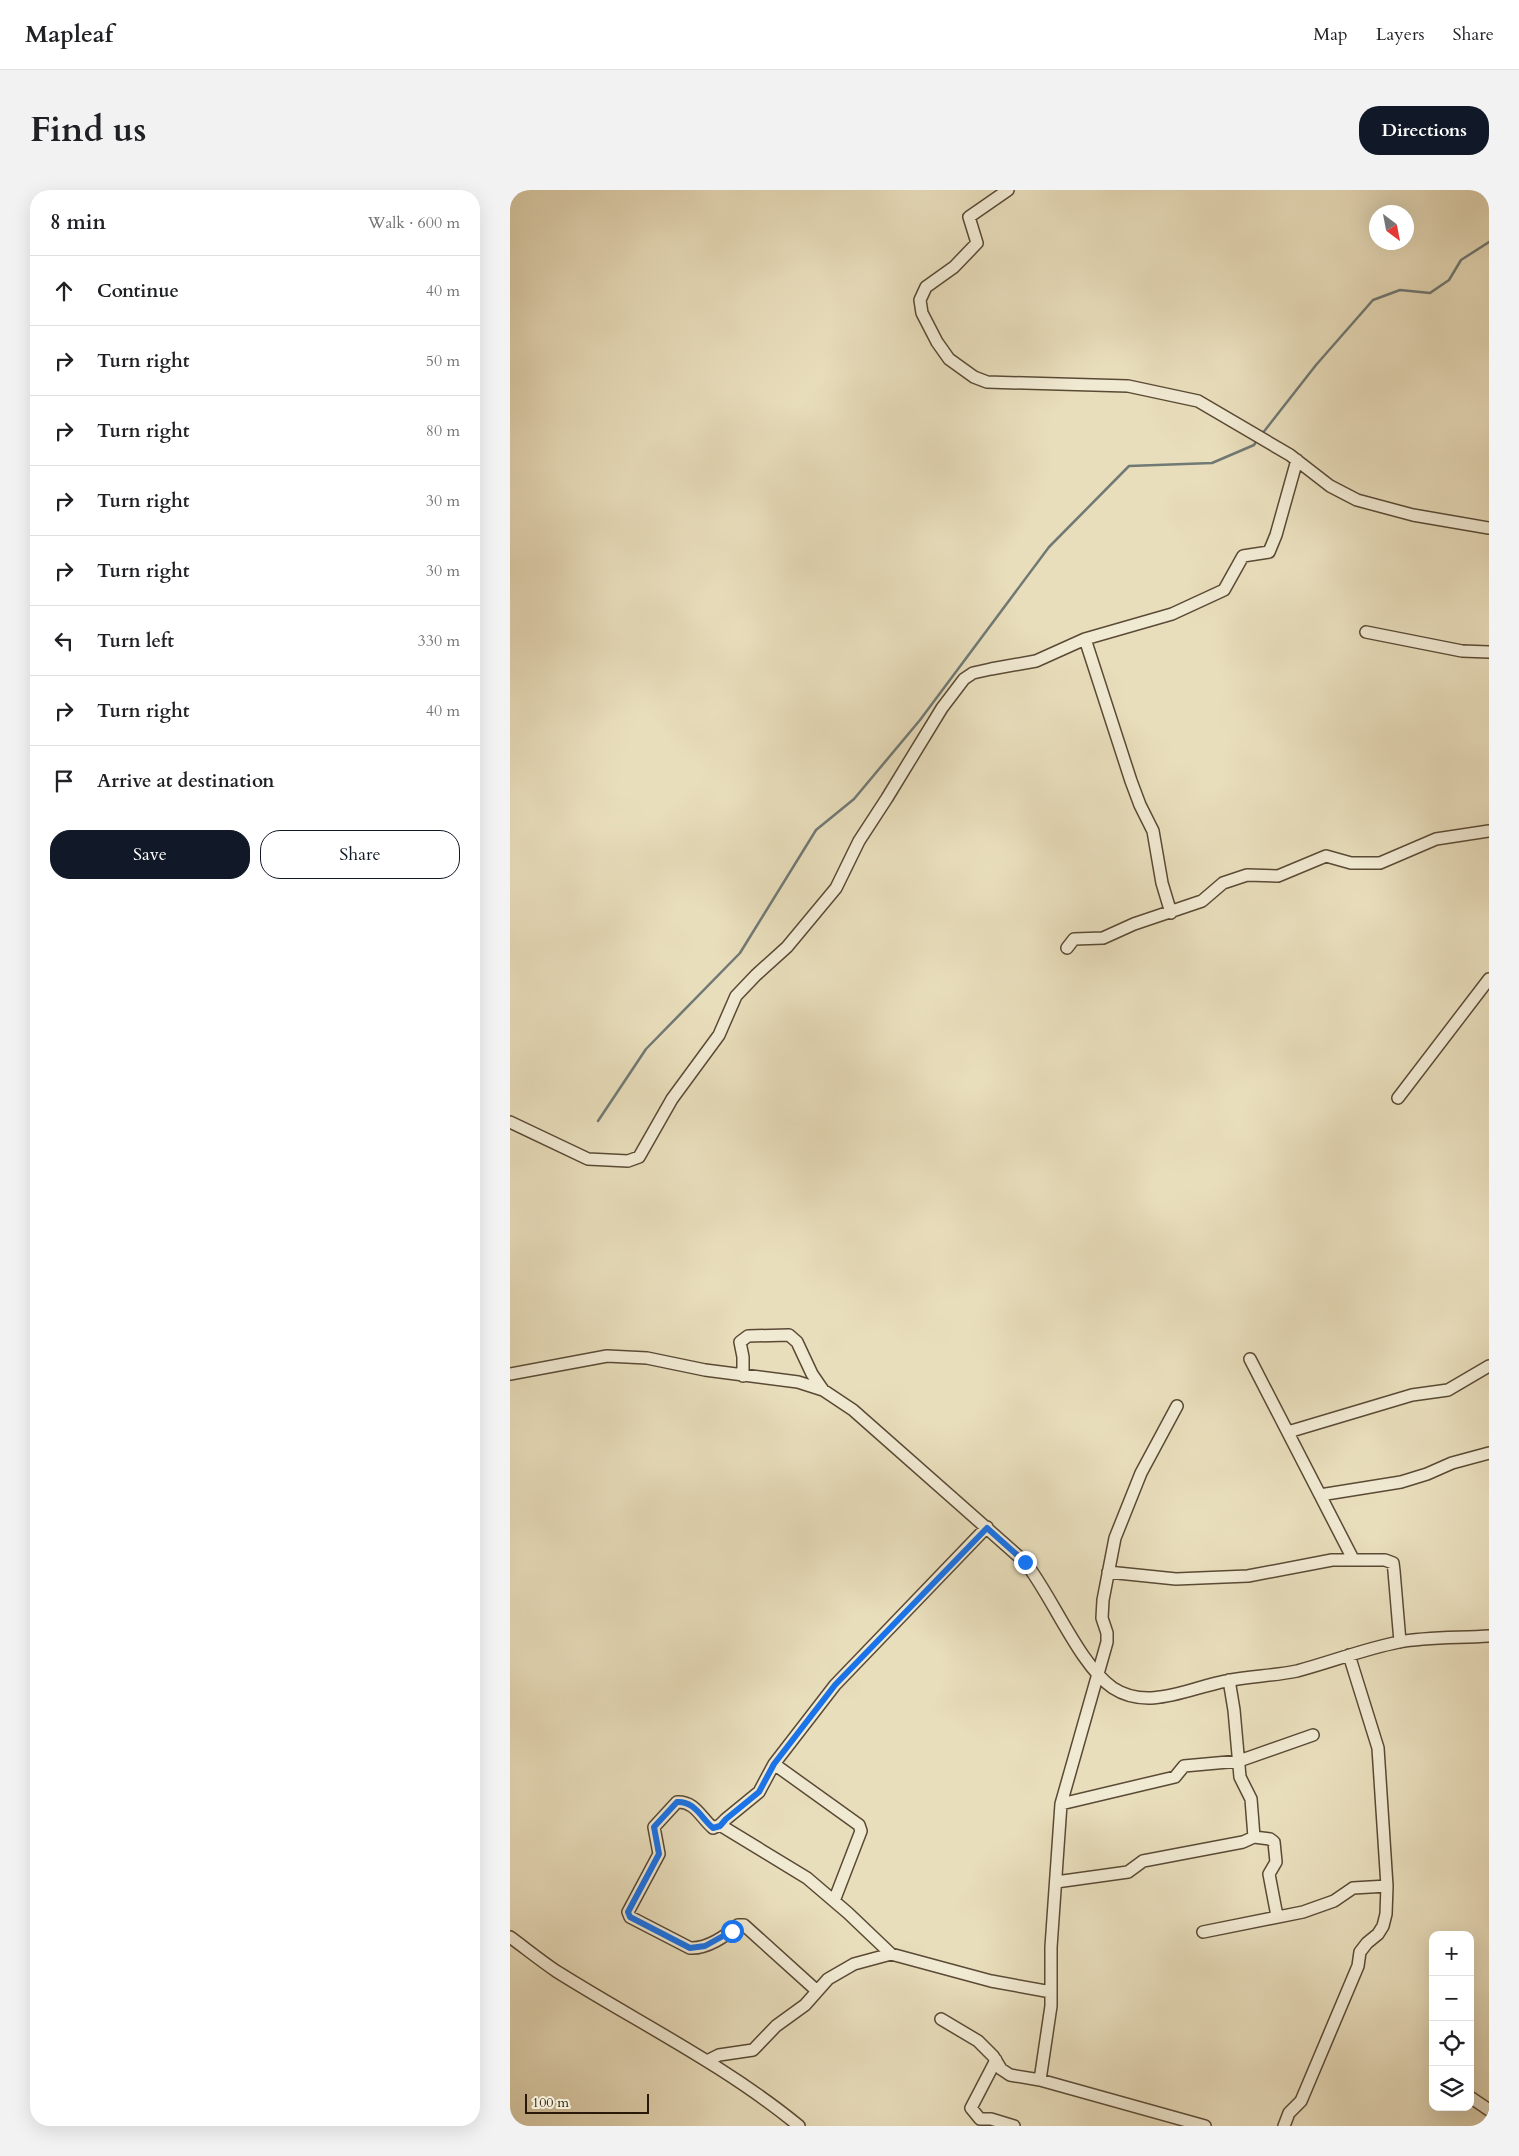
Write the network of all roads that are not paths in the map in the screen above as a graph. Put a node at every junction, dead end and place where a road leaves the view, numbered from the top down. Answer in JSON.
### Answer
{"nodes":[{"id":1,"x":1008,"y":190,"type":"edge"},
{"id":2,"x":1297,"y":460,"type":"junction"},
{"id":3,"x":1489,"y":528,"type":"edge"},
{"id":4,"x":1366,"y":632,"type":"dead end"},
{"id":5,"x":1085,"y":639,"type":"junction"},
{"id":6,"x":1489,"y":652,"type":"edge"},
{"id":7,"x":1489,"y":831,"type":"edge"},
{"id":8,"x":1171,"y":913,"type":"junction"},
{"id":9,"x":1066,"y":948,"type":"dead end"},
{"id":10,"x":1489,"y":979,"type":"edge"},
{"id":11,"x":1398,"y":1098,"type":"dead end"},
{"id":12,"x":510,"y":1122,"type":"edge"},
{"id":13,"x":1250,"y":1359,"type":"dead end"},
{"id":14,"x":1489,"y":1366,"type":"edge"},
{"id":15,"x":510,"y":1374,"type":"edge"},
{"id":16,"x":743,"y":1376,"type":"junction"},
{"id":17,"x":823,"y":1390,"type":"junction"},
{"id":18,"x":1177,"y":1406,"type":"dead end"},
{"id":19,"x":1288,"y":1432,"type":"junction"},
{"id":20,"x":1489,"y":1453,"type":"edge"},
{"id":21,"x":1320,"y":1495,"type":"junction"},
{"id":22,"x":987,"y":1528,"type":"junction"},
{"id":23,"x":1353,"y":1559,"type":"junction"},
{"id":24,"x":1108,"y":1572,"type":"junction"},
{"id":25,"x":1489,"y":1636,"type":"edge"},
{"id":26,"x":1400,"y":1642,"type":"junction"},
{"id":27,"x":1349,"y":1655,"type":"junction"},
{"id":28,"x":1098,"y":1676,"type":"junction"},
{"id":29,"x":1230,"y":1680,"type":"junction"},
{"id":30,"x":1313,"y":1735,"type":"dead end"},
{"id":31,"x":1239,"y":1761,"type":"junction"},
{"id":32,"x":774,"y":1764,"type":"junction"},
{"id":33,"x":1060,"y":1804,"type":"junction"},
{"id":34,"x":720,"y":1826,"type":"junction"},
{"id":35,"x":1254,"y":1836,"type":"junction"},
{"id":36,"x":1056,"y":1882,"type":"junction"},
{"id":37,"x":1387,"y":1886,"type":"junction"},
{"id":38,"x":834,"y":1900,"type":"junction"},
{"id":39,"x":1277,"y":1916,"type":"junction"},
{"id":40,"x":1202,"y":1932,"type":"dead end"},
{"id":41,"x":510,"y":1937,"type":"edge"},
{"id":42,"x":890,"y":1954,"type":"junction"},
{"id":43,"x":816,"y":1990,"type":"junction"},
{"id":44,"x":1051,"y":1992,"type":"junction"},
{"id":45,"x":941,"y":2019,"type":"dead end"},
{"id":46,"x":996,"y":2060,"type":"junction"},
{"id":47,"x":706,"y":2061,"type":"junction"},
{"id":48,"x":1040,"y":2080,"type":"junction"},
{"id":49,"x":1474,"y":2101,"type":"edge"},
{"id":50,"x":1489,"y":2110,"type":"edge"},
{"id":51,"x":799,"y":2126,"type":"edge"},
{"id":52,"x":1014,"y":2126,"type":"edge"},
{"id":53,"x":1205,"y":2126,"type":"edge"},
{"id":54,"x":1284,"y":2126,"type":"edge"}],
"edges":[{"from":1,"to":2,"type":"street"},
{"from":2,"to":3,"type":"street"},
{"from":2,"to":5,"type":"street"},
{"from":4,"to":6,"type":"street"},
{"from":5,"to":8,"type":"street"},
{"from":5,"to":12,"type":"street"},
{"from":7,"to":8,"type":"street"},
{"from":8,"to":9,"type":"street"},
{"from":10,"to":11,"type":"street"},
{"from":13,"to":19,"type":"street"},
{"from":14,"to":19,"type":"street"},
{"from":15,"to":16,"type":"street"},
{"from":16,"to":17,"type":"street"},
{"from":16,"to":17,"type":"street"},
{"from":17,"to":22,"type":"street"},
{"from":18,"to":24,"type":"street"},
{"from":19,"to":21,"type":"street"},
{"from":20,"to":21,"type":"street"},
{"from":21,"to":23,"type":"street"},
{"from":22,"to":28,"type":"street"},
{"from":22,"to":32,"type":"street"},
{"from":23,"to":24,"type":"street"},
{"from":23,"to":26,"type":"street"},
{"from":24,"to":28,"type":"street"},
{"from":25,"to":26,"type":"street"},
{"from":26,"to":27,"type":"street"},
{"from":27,"to":29,"type":"street"},
{"from":27,"to":37,"type":"street"},
{"from":28,"to":29,"type":"street"},
{"from":28,"to":33,"type":"street"},
{"from":29,"to":31,"type":"street"},
{"from":30,"to":31,"type":"street"},
{"from":31,"to":33,"type":"street"},
{"from":31,"to":35,"type":"street"},
{"from":32,"to":34,"type":"street"},
{"from":32,"to":38,"type":"street"},
{"from":33,"to":36,"type":"street"},
{"from":34,"to":38,"type":"street"},
{"from":34,"to":43,"type":"street"},
{"from":35,"to":36,"type":"street"},
{"from":35,"to":39,"type":"street"},
{"from":36,"to":44,"type":"street"},
{"from":37,"to":39,"type":"street"},
{"from":37,"to":54,"type":"street"},
{"from":38,"to":42,"type":"street"},
{"from":39,"to":40,"type":"street"},
{"from":41,"to":47,"type":"street"},
{"from":42,"to":43,"type":"street"},
{"from":42,"to":44,"type":"street"},
{"from":43,"to":47,"type":"street"},
{"from":44,"to":48,"type":"street"},
{"from":45,"to":46,"type":"street"},
{"from":46,"to":48,"type":"street"},
{"from":46,"to":52,"type":"street"},
{"from":47,"to":51,"type":"street"},
{"from":48,"to":53,"type":"street"},
{"from":49,"to":50,"type":"street"}]}
